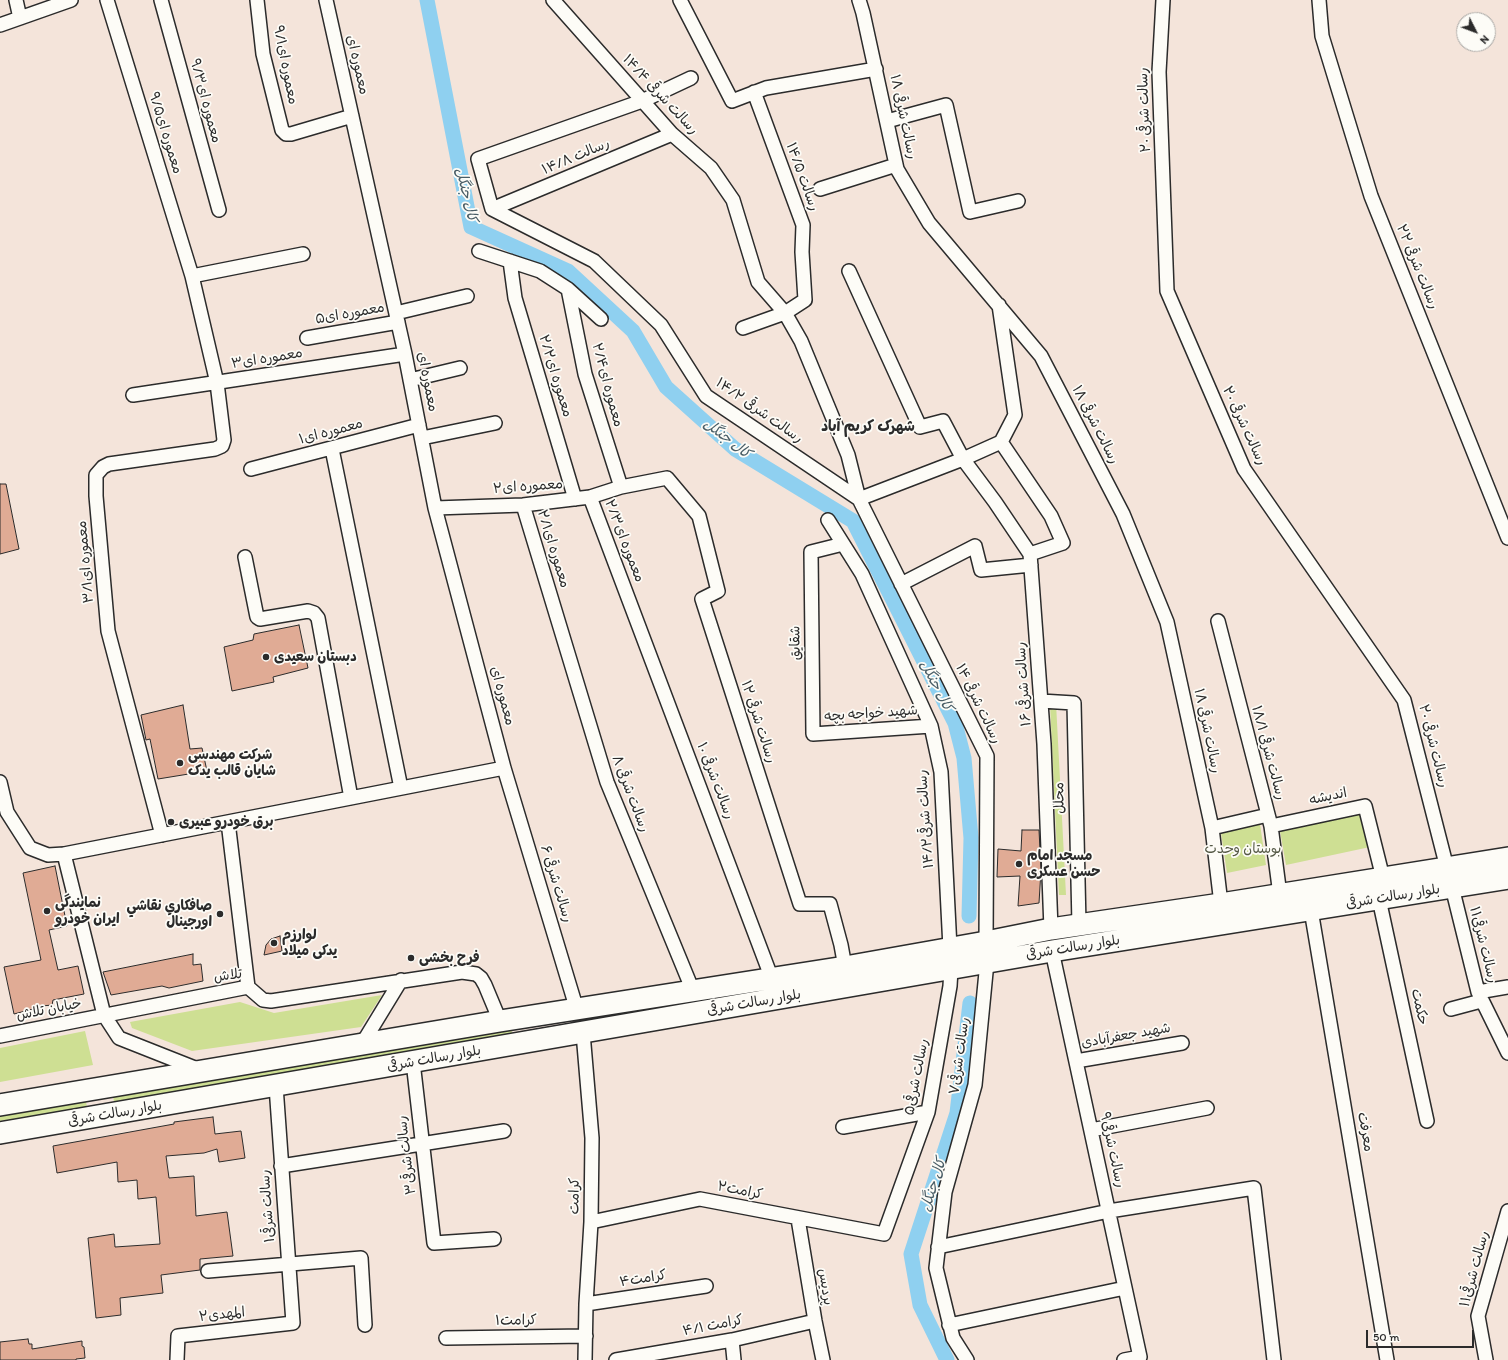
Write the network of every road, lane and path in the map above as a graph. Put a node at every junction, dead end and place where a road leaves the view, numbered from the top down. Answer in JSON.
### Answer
{"nodes":[{"id":1,"x":16,"y":0,"type":"edge"},
{"id":2,"x":71,"y":0,"type":"edge"},
{"id":3,"x":107,"y":0,"type":"edge"},
{"id":4,"x":161,"y":0,"type":"edge"},
{"id":5,"x":257,"y":0,"type":"edge"},
{"id":6,"x":326,"y":0,"type":"edge"},
{"id":7,"x":553,"y":0,"type":"edge"},
{"id":8,"x":680,"y":0,"type":"edge"},
{"id":9,"x":859,"y":0,"type":"edge"},
{"id":10,"x":1163,"y":0,"type":"edge"},
{"id":11,"x":1319,"y":0,"type":"edge"},
{"id":12,"x":20,"y":18,"type":"junction"},
{"id":13,"x":0,"y":25,"type":"edge"},
{"id":14,"x":876,"y":69,"type":"junction"},
{"id":15,"x":691,"y":78,"type":"dead end"},
{"id":16,"x":754,"y":92,"type":"junction"},
{"id":17,"x":642,"y":101,"type":"junction"},
{"id":18,"x":352,"y":116,"type":"junction"},
{"id":19,"x":887,"y":121,"type":"junction"},
{"id":20,"x":672,"y":134,"type":"junction"},
{"id":21,"x":896,"y":165,"type":"junction"},
{"id":22,"x":820,"y":189,"type":"dead end"},
{"id":23,"x":1018,"y":201,"type":"dead end"},
{"id":24,"x":492,"y":209,"type":"junction"},
{"id":25,"x":219,"y":210,"type":"dead end"},
{"id":26,"x":479,"y":251,"type":"dead end"},
{"id":27,"x":304,"y":254,"type":"dead end"},
{"id":28,"x":510,"y":261,"type":"junction"},
{"id":29,"x":849,"y":271,"type":"dead end"},
{"id":30,"x":192,"y":276,"type":"junction"},
{"id":31,"x":568,"y":289,"type":"junction"},
{"id":32,"x":467,"y":296,"type":"dead end"},
{"id":33,"x":999,"y":305,"type":"junction"},
{"id":34,"x":785,"y":313,"type":"junction"},
{"id":35,"x":397,"y":317,"type":"junction"},
{"id":36,"x":601,"y":319,"type":"dead end"},
{"id":37,"x":743,"y":328,"type":"dead end"},
{"id":38,"x":307,"y":338,"type":"dead end"},
{"id":39,"x":405,"y":354,"type":"junction"},
{"id":40,"x":460,"y":368,"type":"dead end"},
{"id":41,"x":410,"y":380,"type":"junction"},
{"id":42,"x":217,"y":383,"type":"junction"},
{"id":43,"x":133,"y":396,"type":"dead end"},
{"id":44,"x":496,"y":423,"type":"dead end"},
{"id":45,"x":419,"y":425,"type":"junction"},
{"id":46,"x":422,"y":438,"type":"junction"},
{"id":47,"x":1001,"y":442,"type":"junction"},
{"id":48,"x":332,"y":449,"type":"junction"},
{"id":49,"x":963,"y":459,"type":"junction"},
{"id":50,"x":251,"y":469,"type":"dead end"},
{"id":51,"x":667,"y":478,"type":"joint"},
{"id":52,"x":621,"y":487,"type":"junction"},
{"id":53,"x":590,"y":497,"type":"junction"},
{"id":54,"x":575,"y":499,"type":"junction"},
{"id":55,"x":859,"y":499,"type":"junction"},
{"id":56,"x":522,"y":504,"type":"junction"},
{"id":57,"x":435,"y":508,"type":"junction"},
{"id":58,"x":828,"y":520,"type":"dead end"},
{"id":59,"x":1508,"y":538,"type":"edge"},
{"id":60,"x":843,"y":544,"type":"junction"},
{"id":61,"x":245,"y":557,"type":"dead end"},
{"id":62,"x":1031,"y":560,"type":"junction"},
{"id":63,"x":901,"y":584,"type":"junction"},
{"id":64,"x":627,"y":595,"type":"joint"},
{"id":65,"x":552,"y":603,"type":"joint"},
{"id":66,"x":1218,"y":620,"type":"dead end"},
{"id":67,"x":1041,"y":701,"type":"junction"},
{"id":68,"x":931,"y":726,"type":"junction"},
{"id":69,"x":813,"y":734,"type":"joint"},
{"id":70,"x":504,"y":768,"type":"junction"},
{"id":71,"x":0,"y":782,"type":"edge"},
{"id":72,"x":401,"y":788,"type":"junction"},
{"id":73,"x":351,"y":798,"type":"junction"},
{"id":74,"x":1270,"y":821,"type":"junction"},
{"id":75,"x":228,"y":822,"type":"junction"},
{"id":76,"x":1212,"y":828,"type":"junction"},
{"id":77,"x":162,"y":835,"type":"junction"},
{"id":78,"x":64,"y":854,"type":"junction"},
{"id":79,"x":1508,"y":858,"type":"edge"},
{"id":80,"x":1383,"y":878,"type":"junction"},
{"id":81,"x":1450,"y":878,"type":"junction"},
{"id":82,"x":1508,"y":878,"type":"edge"},
{"id":83,"x":1280,"y":895,"type":"junction"},
{"id":84,"x":1379,"y":899,"type":"junction"},
{"id":85,"x":1221,"y":904,"type":"junction"},
{"id":86,"x":1311,"y":910,"type":"junction"},
{"id":87,"x":1079,"y":926,"type":"junction"},
{"id":88,"x":1051,"y":929,"type":"junction"},
{"id":89,"x":950,"y":948,"type":"junction"},
{"id":90,"x":1052,"y":951,"type":"junction"},
{"id":91,"x":987,"y":952,"type":"junction"},
{"id":92,"x":951,"y":969,"type":"junction"},
{"id":93,"x":847,"y":977,"type":"junction"},
{"id":94,"x":772,"y":979,"type":"junction"},
{"id":95,"x":401,"y":980,"type":"junction"},
{"id":96,"x":248,"y":987,"type":"junction"},
{"id":97,"x":1508,"y":987,"type":"edge"},
{"id":98,"x":693,"y":990,"type":"junction"},
{"id":99,"x":1480,"y":996,"type":"junction"},
{"id":100,"x":1451,"y":1009,"type":"dead end"},
{"id":101,"x":577,"y":1010,"type":"junction"},
{"id":102,"x":104,"y":1015,"type":"junction"},
{"id":103,"x":500,"y":1021,"type":"junction"},
{"id":104,"x":583,"y":1033,"type":"junction"},
{"id":105,"x":0,"y":1036,"type":"edge"},
{"id":106,"x":1182,"y":1043,"type":"dead end"},
{"id":107,"x":362,"y":1044,"type":"junction"},
{"id":108,"x":1508,"y":1053,"type":"edge"},
{"id":109,"x":1076,"y":1061,"type":"junction"},
{"id":110,"x":413,"y":1062,"type":"junction"},
{"id":111,"x":202,"y":1071,"type":"junction"},
{"id":112,"x":276,"y":1086,"type":"junction"},
{"id":113,"x":96,"y":1089,"type":"junction"},
{"id":114,"x":0,"y":1105,"type":"edge"},
{"id":115,"x":1207,"y":1108,"type":"dead end"},
{"id":116,"x":928,"y":1112,"type":"junction"},
{"id":117,"x":101,"y":1116,"type":"junction"},
{"id":118,"x":1428,"y":1121,"type":"dead end"},
{"id":119,"x":843,"y":1127,"type":"dead end"},
{"id":120,"x":1091,"y":1130,"type":"junction"},
{"id":121,"x":504,"y":1131,"type":"dead end"},
{"id":122,"x":0,"y":1133,"type":"edge"},
{"id":123,"x":422,"y":1144,"type":"junction"},
{"id":124,"x":282,"y":1166,"type":"junction"},
{"id":125,"x":1508,"y":1210,"type":"edge"},
{"id":126,"x":1109,"y":1212,"type":"junction"},
{"id":127,"x":798,"y":1218,"type":"junction"},
{"id":128,"x":591,"y":1222,"type":"junction"},
{"id":129,"x":884,"y":1234,"type":"joint"},
{"id":130,"x":494,"y":1239,"type":"dead end"},
{"id":131,"x":938,"y":1246,"type":"junction"},
{"id":132,"x":289,"y":1265,"type":"junction"},
{"id":133,"x":208,"y":1271,"type":"dead end"},
{"id":134,"x":706,"y":1286,"type":"dead end"},
{"id":135,"x":1125,"y":1288,"type":"junction"},
{"id":136,"x":586,"y":1304,"type":"junction"},
{"id":137,"x":815,"y":1321,"type":"junction"},
{"id":138,"x":293,"y":1323,"type":"joint"},
{"id":139,"x":365,"y":1325,"type":"dead end"},
{"id":140,"x":949,"y":1325,"type":"junction"},
{"id":141,"x":586,"y":1336,"type":"junction"},
{"id":142,"x":446,"y":1338,"type":"dead end"},
{"id":143,"x":732,"y":1340,"type":"junction"},
{"id":144,"x":177,"y":1360,"type":"edge"},
{"id":145,"x":586,"y":1360,"type":"edge"},
{"id":146,"x":616,"y":1360,"type":"edge"},
{"id":147,"x":734,"y":1360,"type":"edge"},
{"id":148,"x":823,"y":1360,"type":"edge"},
{"id":149,"x":967,"y":1360,"type":"edge"},
{"id":150,"x":1124,"y":1360,"type":"edge"},
{"id":151,"x":1274,"y":1360,"type":"edge"},
{"id":152,"x":1387,"y":1360,"type":"edge"},
{"id":153,"x":1486,"y":1360,"type":"edge"}],
"edges":[{"from":1,"to":12,"type":"street"},
{"from":2,"to":12,"type":"street"},
{"from":3,"to":30,"type":"street","name":"معموره ای۹/۵"},
{"from":4,"to":25,"type":"street","name":"معموره ای۹/۳"},
{"from":5,"to":18,"type":"street","name":"معموره ای۹/۱"},
{"from":6,"to":18,"type":"street","name":"معموره ای"},
{"from":7,"to":17,"type":"street","name":"رسالت شرقی ۱۴/۴"},
{"from":8,"to":16,"type":"street"},
{"from":9,"to":14,"type":"street","name":"رسالت شرقی ۱۸"},
{"from":10,"to":81,"type":"street","name":"رسالت شرقی ۲۰"},
{"from":11,"to":59,"type":"street","name":"رسالت شرقی ۲۲"},
{"from":12,"to":13,"type":"street"},
{"from":14,"to":16,"type":"street"},
{"from":14,"to":19,"type":"street","name":"رسالت شرقی ۱۸"},
{"from":15,"to":17,"type":"street"},
{"from":16,"to":34,"type":"street","name":"رسالت ۱۴/۵"},
{"from":17,"to":20,"type":"street","name":"رسالت شرقی ۱۴/۴"},
{"from":17,"to":24,"type":"street"},
{"from":18,"to":35,"type":"street","name":"معموره ای"},
{"from":19,"to":21,"type":"street","name":"رسالت شرقی ۱۸"},
{"from":19,"to":23,"type":"street"},
{"from":20,"to":24,"type":"street","name":"رسالت ۱۴/۸"},
{"from":20,"to":34,"type":"street","name":"رسالت شرقی ۱۴/۴"},
{"from":21,"to":22,"type":"street"},
{"from":21,"to":33,"type":"street","name":"رسالت شرقی ۱۸"},
{"from":24,"to":55,"type":"street","name":"رسالت شرقی ۱۴/۲"},
{"from":26,"to":28,"type":"street"},
{"from":27,"to":30,"type":"street"},
{"from":28,"to":31,"type":"street"},
{"from":28,"to":54,"type":"street","name":"معموره ای۲/۲"},
{"from":29,"to":49,"type":"street","name":"رسالت شرقی ۱۶"},
{"from":30,"to":42,"type":"street","name":"معموره ای۹/۵"},
{"from":31,"to":36,"type":"street"},
{"from":31,"to":52,"type":"street","name":"معموره ای۲/۴"},
{"from":32,"to":35,"type":"street","name":"معموره ای۵"},
{"from":33,"to":47,"type":"street"},
{"from":33,"to":76,"type":"street","name":"رسالت شرقی ۱۸"},
{"from":34,"to":37,"type":"street"},
{"from":34,"to":55,"type":"street","name":"رسالت شرقی ۱۴/۴"},
{"from":35,"to":38,"type":"street","name":"معموره ای۵"},
{"from":35,"to":39,"type":"street","name":"معموره ای"},
{"from":39,"to":41,"type":"street","name":"معموره ای"},
{"from":39,"to":42,"type":"street","name":"معموره ای۳"},
{"from":40,"to":41,"type":"street"},
{"from":41,"to":45,"type":"street","name":"معموره ای"},
{"from":42,"to":43,"type":"street","name":"معموره ای۳"},
{"from":42,"to":77,"type":"street","name":"معموره ای۳/۱"},
{"from":44,"to":46,"type":"street"},
{"from":45,"to":46,"type":"street","name":"معموره ای"},
{"from":45,"to":48,"type":"street","name":"معموره ای۱"},
{"from":46,"to":57,"type":"street","name":"معموره ای"},
{"from":47,"to":49,"type":"street"},
{"from":47,"to":62,"type":"street"},
{"from":48,"to":50,"type":"street","name":"معموره ای۱"},
{"from":48,"to":72,"type":"street"},
{"from":49,"to":55,"type":"street"},
{"from":49,"to":62,"type":"street","name":"رسالت شرقی ۱۶"},
{"from":51,"to":52,"type":"street","name":"معموره ای۲"},
{"from":51,"to":93,"type":"street","name":"رسالت شرقی ۱۲"},
{"from":52,"to":53,"type":"street","name":"معموره ای۲"},
{"from":53,"to":54,"type":"street","name":"معموره ای۲"},
{"from":53,"to":64,"type":"street","name":"معموره ای۲/۳"},
{"from":54,"to":56,"type":"street","name":"معموره ای۲"},
{"from":55,"to":63,"type":"street","name":"رسالت شرقی ۱۴"},
{"from":56,"to":57,"type":"street","name":"معموره ای۲"},
{"from":56,"to":65,"type":"street","name":"معموره ای۲/۱"},
{"from":57,"to":70,"type":"street","name":"معموره ای"},
{"from":58,"to":60,"type":"street","name":"رسالت شرقی۱۴/۲"},
{"from":60,"to":68,"type":"street","name":"رسالت شرقی۱۴/۲"},
{"from":60,"to":69,"type":"street","name":"شقایق"},
{"from":61,"to":73,"type":"street"},
{"from":62,"to":63,"type":"street"},
{"from":62,"to":67,"type":"street","name":"رسالت شرقی ۱۶"},
{"from":63,"to":91,"type":"street","name":"رسالت شرقی ۱۴"},
{"from":64,"to":94,"type":"street","name":"رسالت شرقی ۱۰"},
{"from":65,"to":98,"type":"street","name":"رسالت شرقی ۸"},
{"from":66,"to":74,"type":"street","name":"رسالت شرقی ۱۸/۱"},
{"from":67,"to":87,"type":"street","name":"محلل"},
{"from":67,"to":88,"type":"street","name":"رسالت شرقی ۱۶"},
{"from":68,"to":69,"type":"street","name":"شهید خواجه بچه"},
{"from":68,"to":89,"type":"street","name":"رسالت شرقی۱۴/۲"},
{"from":70,"to":72,"type":"street"},
{"from":70,"to":101,"type":"street","name":"رسالت شرقی ۶"},
{"from":71,"to":78,"type":"street"},
{"from":72,"to":73,"type":"street"},
{"from":73,"to":75,"type":"street"},
{"from":74,"to":76,"type":"street"},
{"from":74,"to":80,"type":"street","name":"اندیشه"},
{"from":74,"to":83,"type":"street","name":"رسالت شرقی ۱۸/۱"},
{"from":75,"to":77,"type":"street"},
{"from":75,"to":96,"type":"street"},
{"from":76,"to":85,"type":"street","name":"رسالت شرقی ۱۸"},
{"from":77,"to":78,"type":"street"},
{"from":78,"to":102,"type":"street"},
{"from":79,"to":81,"type":"main road","name":"بلوار رسالت شرقی"},
{"from":80,"to":81,"type":"main road","name":"بلوار رسالت شرقی"},
{"from":80,"to":83,"type":"main road","name":"بلوار رسالت شرقی"},
{"from":81,"to":82,"type":"main road","name":"بلوار رسالت شرقی"},
{"from":81,"to":84,"type":"main road","name":"بلوار رسالت شرقی"},
{"from":81,"to":99,"type":"street","name":"رسالت شرقی۱۱"},
{"from":83,"to":85,"type":"main road","name":"بلوار رسالت شرقی"},
{"from":84,"to":86,"type":"main road","name":"بلوار رسالت شرقی"},
{"from":84,"to":118,"type":"street","name":"حکمت"},
{"from":85,"to":87,"type":"main road","name":"بلوار رسالت شرقی"},
{"from":86,"to":90,"type":"main road","name":"بلوار رسالت شرقی"},
{"from":86,"to":152,"type":"street","name":"معرفت"},
{"from":87,"to":88,"type":"main road","name":"بلوار رسالت شرقی"},
{"from":88,"to":91,"type":"main road","name":"بلوار رسالت شرقی"},
{"from":89,"to":91,"type":"main road","name":"بلوار رسالت شرقی"},
{"from":89,"to":93,"type":"main road","name":"بلوار رسالت شرقی"},
{"from":90,"to":91,"type":"main road","name":"بلوار رسالت شرقی"},
{"from":90,"to":109,"type":"street","name":"رسالت شرقی۹"},
{"from":91,"to":92,"type":"main road","name":"بلوار رسالت شرقی"},
{"from":91,"to":131,"type":"street","name":"رسالت شرقی۷"},
{"from":92,"to":93,"type":"main road","name":"بلوار رسالت شرقی"},
{"from":92,"to":116,"type":"street","name":"رسالت شرقی۵"},
{"from":93,"to":94,"type":"main road","name":"بلوار رسالت شرقی"},
{"from":93,"to":104,"type":"main road","name":"بلوار رسالت شرقی"},
{"from":94,"to":98,"type":"main road","name":"بلوار رسالت شرقی"},
{"from":95,"to":96,"type":"street","name":"تلاش"},
{"from":95,"to":103,"type":"street","name":"تلاش"},
{"from":95,"to":107,"type":"street"},
{"from":96,"to":102,"type":"street","name":"تلاش"},
{"from":97,"to":99,"type":"street"},
{"from":98,"to":101,"type":"main road","name":"بلوار رسالت شرقی"},
{"from":99,"to":100,"type":"street"},
{"from":99,"to":108,"type":"street","name":"رسالت شرقی۱۱"},
{"from":101,"to":103,"type":"main road","name":"بلوار رسالت شرقی"},
{"from":102,"to":105,"type":"street","name":"خیابان تلاش"},
{"from":102,"to":111,"type":"street"},
{"from":103,"to":107,"type":"main road","name":"بلوار رسالت شرقی"},
{"from":104,"to":110,"type":"main road","name":"بلوار رسالت شرقی"},
{"from":104,"to":128,"type":"street","name":"کرامت"},
{"from":106,"to":109,"type":"street","name":"شهید جعفرآبادی"},
{"from":107,"to":111,"type":"main road","name":"بلوار رسالت شرقی"},
{"from":109,"to":120,"type":"street","name":"رسالت شرقی۹"},
{"from":110,"to":112,"type":"main road","name":"بلوار رسالت شرقی"},
{"from":110,"to":123,"type":"street","name":"رسالت شرقی۳"},
{"from":111,"to":113,"type":"main road","name":"بلوار رسالت شرقی"},
{"from":112,"to":117,"type":"main road","name":"بلوار رسالت شرقی"},
{"from":112,"to":124,"type":"street","name":"رسالت شرقی۱"},
{"from":113,"to":114,"type":"main road","name":"بلوار رسالت شرقی"},
{"from":113,"to":117,"type":"main road"},
{"from":115,"to":120,"type":"street"},
{"from":116,"to":119,"type":"street"},
{"from":116,"to":129,"type":"street","name":"رسالت شرقی۵"},
{"from":117,"to":122,"type":"main road","name":"بلوار رسالت شرقی"},
{"from":120,"to":126,"type":"street","name":"رسالت شرقی۹"},
{"from":121,"to":123,"type":"street"},
{"from":123,"to":124,"type":"street"},
{"from":123,"to":130,"type":"street","name":"رسالت شرقی۳"},
{"from":124,"to":132,"type":"street","name":"رسالت شرقی۱"},
{"from":125,"to":153,"type":"street","name":"رسالت شرقی۱۱"},
{"from":126,"to":131,"type":"street"},
{"from":126,"to":135,"type":"street","name":"رسالت شرقی۹"},
{"from":126,"to":151,"type":"street"},
{"from":127,"to":128,"type":"street","name":"کرامت۲"},
{"from":127,"to":129,"type":"street","name":"کرامت۲"},
{"from":127,"to":137,"type":"street","name":"پردیس"},
{"from":128,"to":136,"type":"street","name":"کرامت"},
{"from":131,"to":140,"type":"street","name":"رسالت شرقی۷"},
{"from":132,"to":133,"type":"street"},
{"from":132,"to":138,"type":"street","name":"رسالت شرقی۱"},
{"from":132,"to":139,"type":"street"},
{"from":134,"to":136,"type":"street","name":"کرامت۴"},
{"from":135,"to":140,"type":"street"},
{"from":135,"to":150,"type":"street","name":"رسالت شرقی۹"},
{"from":136,"to":141,"type":"street","name":"کرامت"},
{"from":137,"to":143,"type":"street","name":"کرامت ۴/۱"},
{"from":137,"to":148,"type":"street","name":"پردیس"},
{"from":138,"to":144,"type":"street","name":"المهدی۲"},
{"from":140,"to":149,"type":"street","name":"رسالت شرقی۷"},
{"from":141,"to":142,"type":"street","name":"کرامت۱"},
{"from":141,"to":145,"type":"street","name":"کرامت"},
{"from":143,"to":146,"type":"street","name":"کرامت ۴/۱"},
{"from":143,"to":147,"type":"street"}]}
